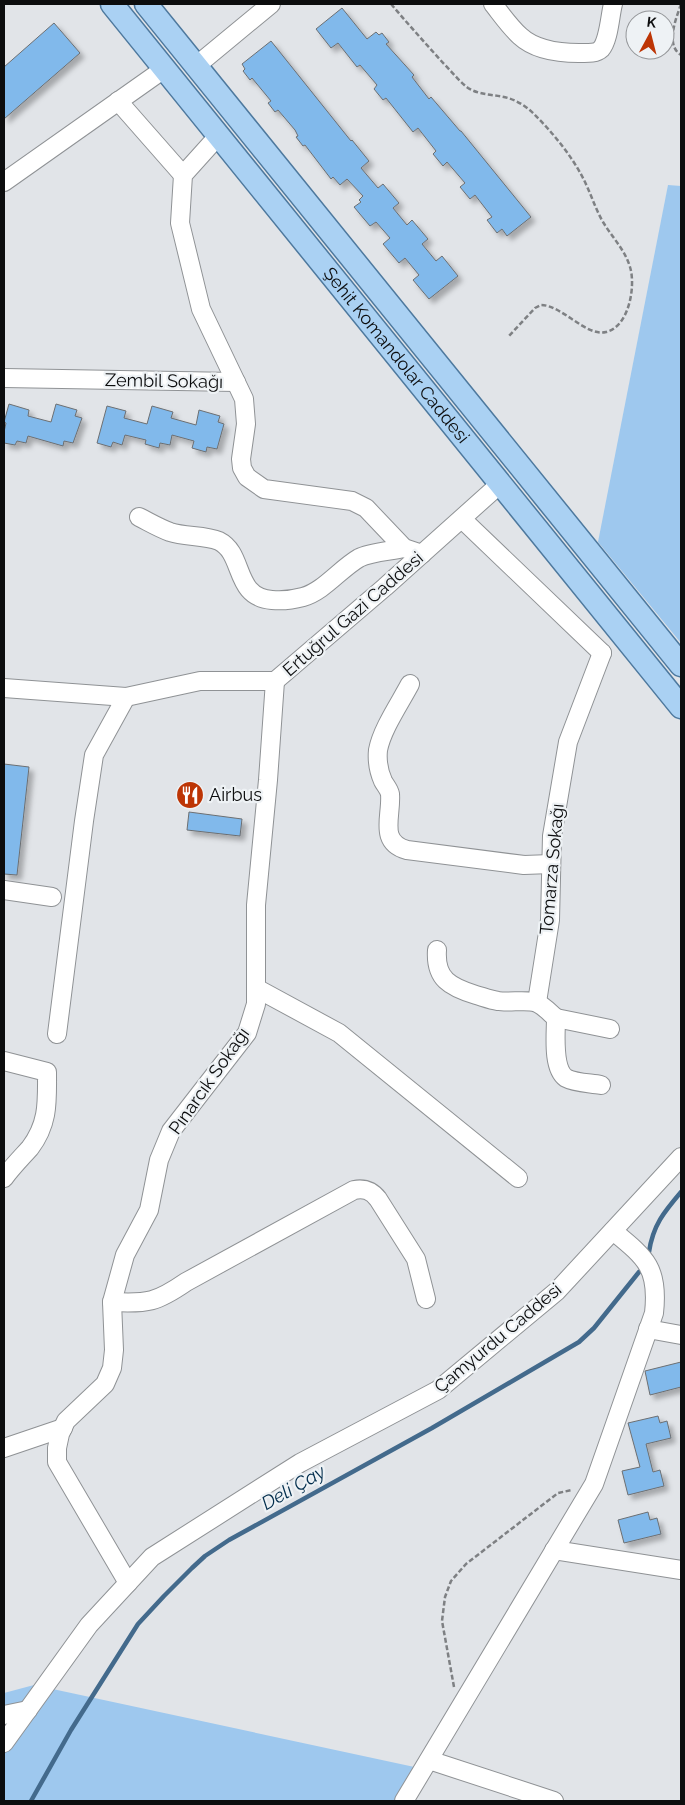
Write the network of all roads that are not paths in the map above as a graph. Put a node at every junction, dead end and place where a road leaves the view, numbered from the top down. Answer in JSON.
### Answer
{"nodes":[{"id":1,"x":112,"y":4,"type":"edge"},
{"id":2,"x":146,"y":4,"type":"edge"},
{"id":3,"x":271,"y":4,"type":"edge"},
{"id":4,"x":493,"y":4,"type":"edge"},
{"id":5,"x":613,"y":4,"type":"edge"},
{"id":6,"x":196,"y":66,"type":"junction"},
{"id":7,"x":164,"y":69,"type":"junction"},
{"id":8,"x":118,"y":101,"type":"junction"},
{"id":9,"x":219,"y":135,"type":"junction"},
{"id":10,"x":183,"y":175,"type":"junction"},
{"id":11,"x":4,"y":182,"type":"edge"},
{"id":12,"x":4,"y":378,"type":"edge"},
{"id":13,"x":236,"y":382,"type":"junction"},
{"id":14,"x":500,"y":484,"type":"junction"},
{"id":15,"x":139,"y":516,"type":"dead end"},
{"id":16,"x":462,"y":519,"type":"junction"},
{"id":17,"x":404,"y":548,"type":"junction"},
{"id":18,"x":422,"y":554,"type":"junction"},
{"id":19,"x":628,"y":642,"type":"junction"},
{"id":20,"x":602,"y":653,"type":"junction"},
{"id":21,"x":681,"y":665,"type":"edge"},
{"id":22,"x":275,"y":682,"type":"junction"},
{"id":23,"x":410,"y":684,"type":"dead end"},
{"id":24,"x":4,"y":688,"type":"edge"},
{"id":25,"x":126,"y":697,"type":"junction"},
{"id":26,"x":681,"y":707,"type":"edge"},
{"id":27,"x":551,"y":864,"type":"junction"},
{"id":28,"x":4,"y":890,"type":"edge"},
{"id":29,"x":52,"y":897,"type":"dead end"},
{"id":30,"x":437,"y":950,"type":"dead end"},
{"id":31,"x":256,"y":988,"type":"junction"},
{"id":32,"x":537,"y":1002,"type":"junction"},
{"id":33,"x":556,"y":1018,"type":"junction"},
{"id":34,"x":610,"y":1029,"type":"dead end"},
{"id":35,"x":57,"y":1034,"type":"dead end"},
{"id":36,"x":4,"y":1061,"type":"edge"},
{"id":37,"x":601,"y":1085,"type":"dead end"},
{"id":38,"x":681,"y":1157,"type":"edge"},
{"id":39,"x":4,"y":1178,"type":"edge"},
{"id":40,"x":518,"y":1178,"type":"dead end"},
{"id":41,"x":613,"y":1231,"type":"junction"},
{"id":42,"x":426,"y":1299,"type":"dead end"},
{"id":43,"x":112,"y":1302,"type":"junction"},
{"id":44,"x":648,"y":1329,"type":"junction"},
{"id":45,"x":681,"y":1335,"type":"edge"},
{"id":46,"x":63,"y":1428,"type":"junction"},
{"id":47,"x":4,"y":1448,"type":"edge"},
{"id":48,"x":554,"y":1550,"type":"junction"},
{"id":49,"x":681,"y":1570,"type":"edge"},
{"id":50,"x":128,"y":1583,"type":"junction"},
{"id":51,"x":28,"y":1710,"type":"junction"},
{"id":52,"x":4,"y":1715,"type":"edge"},
{"id":53,"x":4,"y":1743,"type":"edge"},
{"id":54,"x":428,"y":1760,"type":"junction"},
{"id":55,"x":404,"y":1801,"type":"edge"},
{"id":56,"x":554,"y":1801,"type":"edge"}],
"edges":[{"from":1,"to":7,"type":"main road","name":"Şehit Komandolar Caddesi"},
{"from":2,"to":6,"type":"main road","name":"Şehit Komandolar Caddesi"},
{"from":3,"to":6,"type":"street"},
{"from":4,"to":5,"type":"street"},
{"from":6,"to":21,"type":"main road","name":"Şehit Komandolar Caddesi"},
{"from":7,"to":8,"type":"street"},
{"from":7,"to":9,"type":"main road","name":"Şehit Komandolar Caddesi"},
{"from":8,"to":10,"type":"street"},
{"from":8,"to":11,"type":"street"},
{"from":9,"to":10,"type":"street"},
{"from":9,"to":14,"type":"main road","name":"Şehit Komandolar Caddesi"},
{"from":10,"to":13,"type":"street"},
{"from":12,"to":13,"type":"street","name":"Zembil Sokağı"},
{"from":13,"to":17,"type":"street","name":"Zembil Sokağı"},
{"from":14,"to":16,"type":"street","name":"Ertuğrul Gazi Caddesi"},
{"from":14,"to":19,"type":"main road","name":"Şehit Komandolar Caddesi"},
{"from":15,"to":17,"type":"street"},
{"from":16,"to":18,"type":"street","name":"Ertuğrul Gazi Caddesi"},
{"from":16,"to":20,"type":"street"},
{"from":17,"to":18,"type":"street","name":"Zembil Sokağı"},
{"from":18,"to":22,"type":"street","name":"Ertuğrul Gazi Caddesi"},
{"from":19,"to":20,"type":"street"},
{"from":19,"to":26,"type":"main road","name":"Şehit Komandolar Caddesi"},
{"from":20,"to":27,"type":"street","name":"Tomarza Sokağı"},
{"from":22,"to":25,"type":"street","name":"Ertuğrul Gazi Caddesi"},
{"from":22,"to":31,"type":"street","name":"Pınarcık Sokağı"},
{"from":23,"to":27,"type":"street"},
{"from":24,"to":25,"type":"street","name":"Ertuğrul Gazi Caddesi"},
{"from":25,"to":35,"type":"street"},
{"from":27,"to":32,"type":"street","name":"Tomarza Sokağı"},
{"from":28,"to":29,"type":"street"},
{"from":30,"to":32,"type":"street"},
{"from":31,"to":40,"type":"street"},
{"from":31,"to":43,"type":"street","name":"Pınarcık Sokağı"},
{"from":32,"to":33,"type":"street"},
{"from":33,"to":34,"type":"street"},
{"from":33,"to":37,"type":"street"},
{"from":36,"to":39,"type":"street"},
{"from":38,"to":41,"type":"street","name":"Çamyurdu Caddesi"},
{"from":41,"to":44,"type":"street"},
{"from":41,"to":50,"type":"street","name":"Çamyurdu Caddesi"},
{"from":42,"to":43,"type":"street"},
{"from":43,"to":46,"type":"street","name":"Pınarcık Sokağı"},
{"from":44,"to":45,"type":"street"},
{"from":44,"to":48,"type":"street"},
{"from":46,"to":47,"type":"street"},
{"from":46,"to":50,"type":"street","name":"Pınarcık Sokağı"},
{"from":48,"to":49,"type":"street"},
{"from":48,"to":54,"type":"street"},
{"from":50,"to":51,"type":"street","name":"Çamyurdu Caddesi"},
{"from":51,"to":52,"type":"street"},
{"from":51,"to":53,"type":"street","name":"Çamyurdu Caddesi"},
{"from":54,"to":55,"type":"street"},
{"from":54,"to":56,"type":"street"}]}
